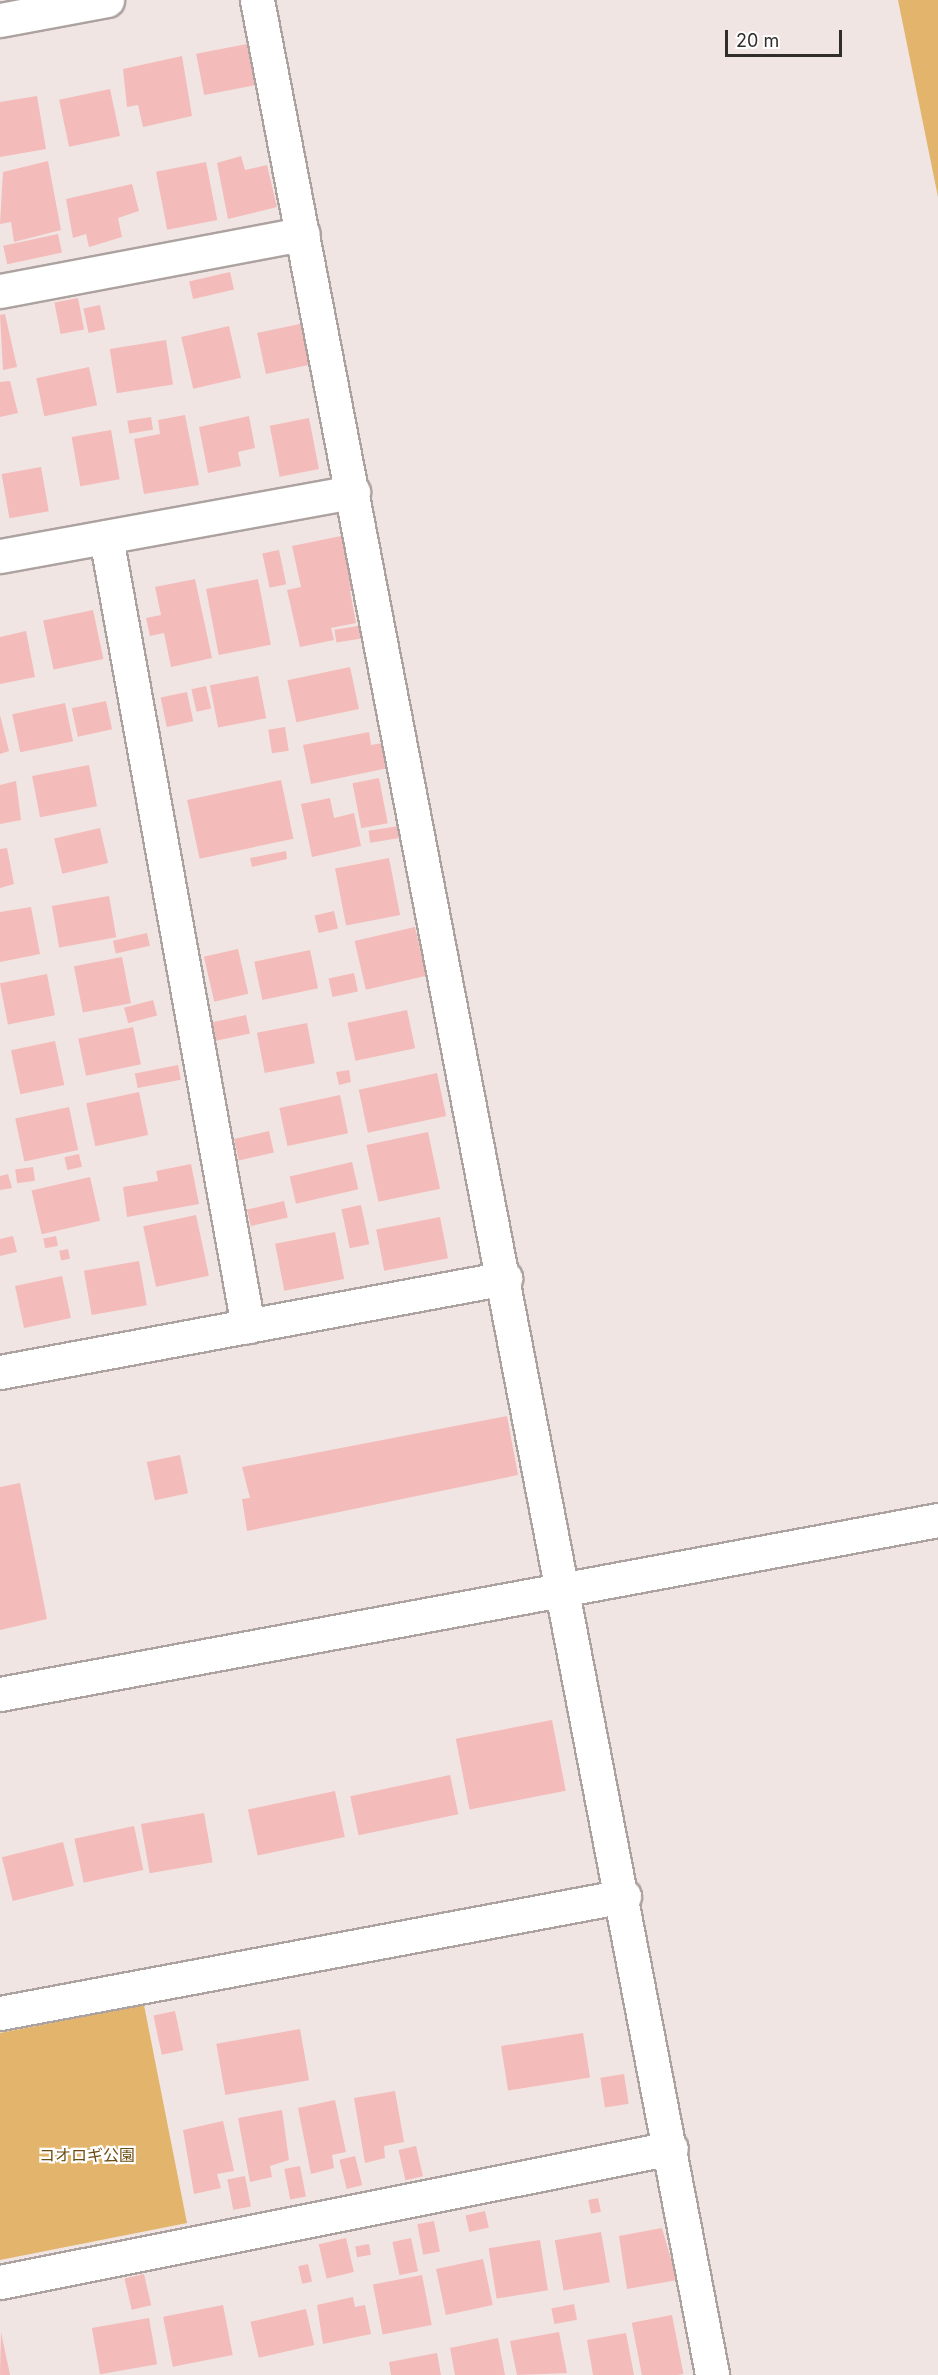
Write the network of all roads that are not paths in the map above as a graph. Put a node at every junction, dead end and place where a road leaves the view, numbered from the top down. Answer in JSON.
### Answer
{"nodes":[{"id":1,"x":107,"y":0,"type":"edge"},
{"id":2,"x":258,"y":0,"type":"edge"},
{"id":3,"x":0,"y":20,"type":"edge"},
{"id":4,"x":303,"y":234,"type":"junction"},
{"id":5,"x":0,"y":291,"type":"edge"},
{"id":6,"x":353,"y":492,"type":"junction"},
{"id":7,"x":106,"y":537,"type":"junction"},
{"id":8,"x":0,"y":556,"type":"edge"},
{"id":9,"x":505,"y":1278,"type":"junction"},
{"id":10,"x":248,"y":1326,"type":"junction"},
{"id":11,"x":0,"y":1372,"type":"edge"},
{"id":12,"x":938,"y":1520,"type":"edge"},
{"id":13,"x":566,"y":1592,"type":"junction"},
{"id":14,"x":0,"y":1694,"type":"edge"},
{"id":15,"x":624,"y":1896,"type":"junction"},
{"id":16,"x":0,"y":2013,"type":"edge"},
{"id":17,"x":670,"y":2148,"type":"junction"},
{"id":18,"x":0,"y":2282,"type":"edge"},
{"id":19,"x":712,"y":2375,"type":"edge"}],
"edges":[{"from":1,"to":3,"type":"street"},
{"from":2,"to":4,"type":"street"},
{"from":4,"to":5,"type":"street"},
{"from":4,"to":6,"type":"street"},
{"from":6,"to":7,"type":"street"},
{"from":6,"to":9,"type":"street"},
{"from":7,"to":8,"type":"street"},
{"from":7,"to":10,"type":"street"},
{"from":9,"to":10,"type":"street"},
{"from":9,"to":13,"type":"street"},
{"from":10,"to":11,"type":"street"},
{"from":12,"to":13,"type":"street"},
{"from":13,"to":14,"type":"street"},
{"from":13,"to":15,"type":"street"},
{"from":15,"to":16,"type":"street"},
{"from":15,"to":17,"type":"street"},
{"from":17,"to":18,"type":"street"},
{"from":17,"to":19,"type":"street"}]}
